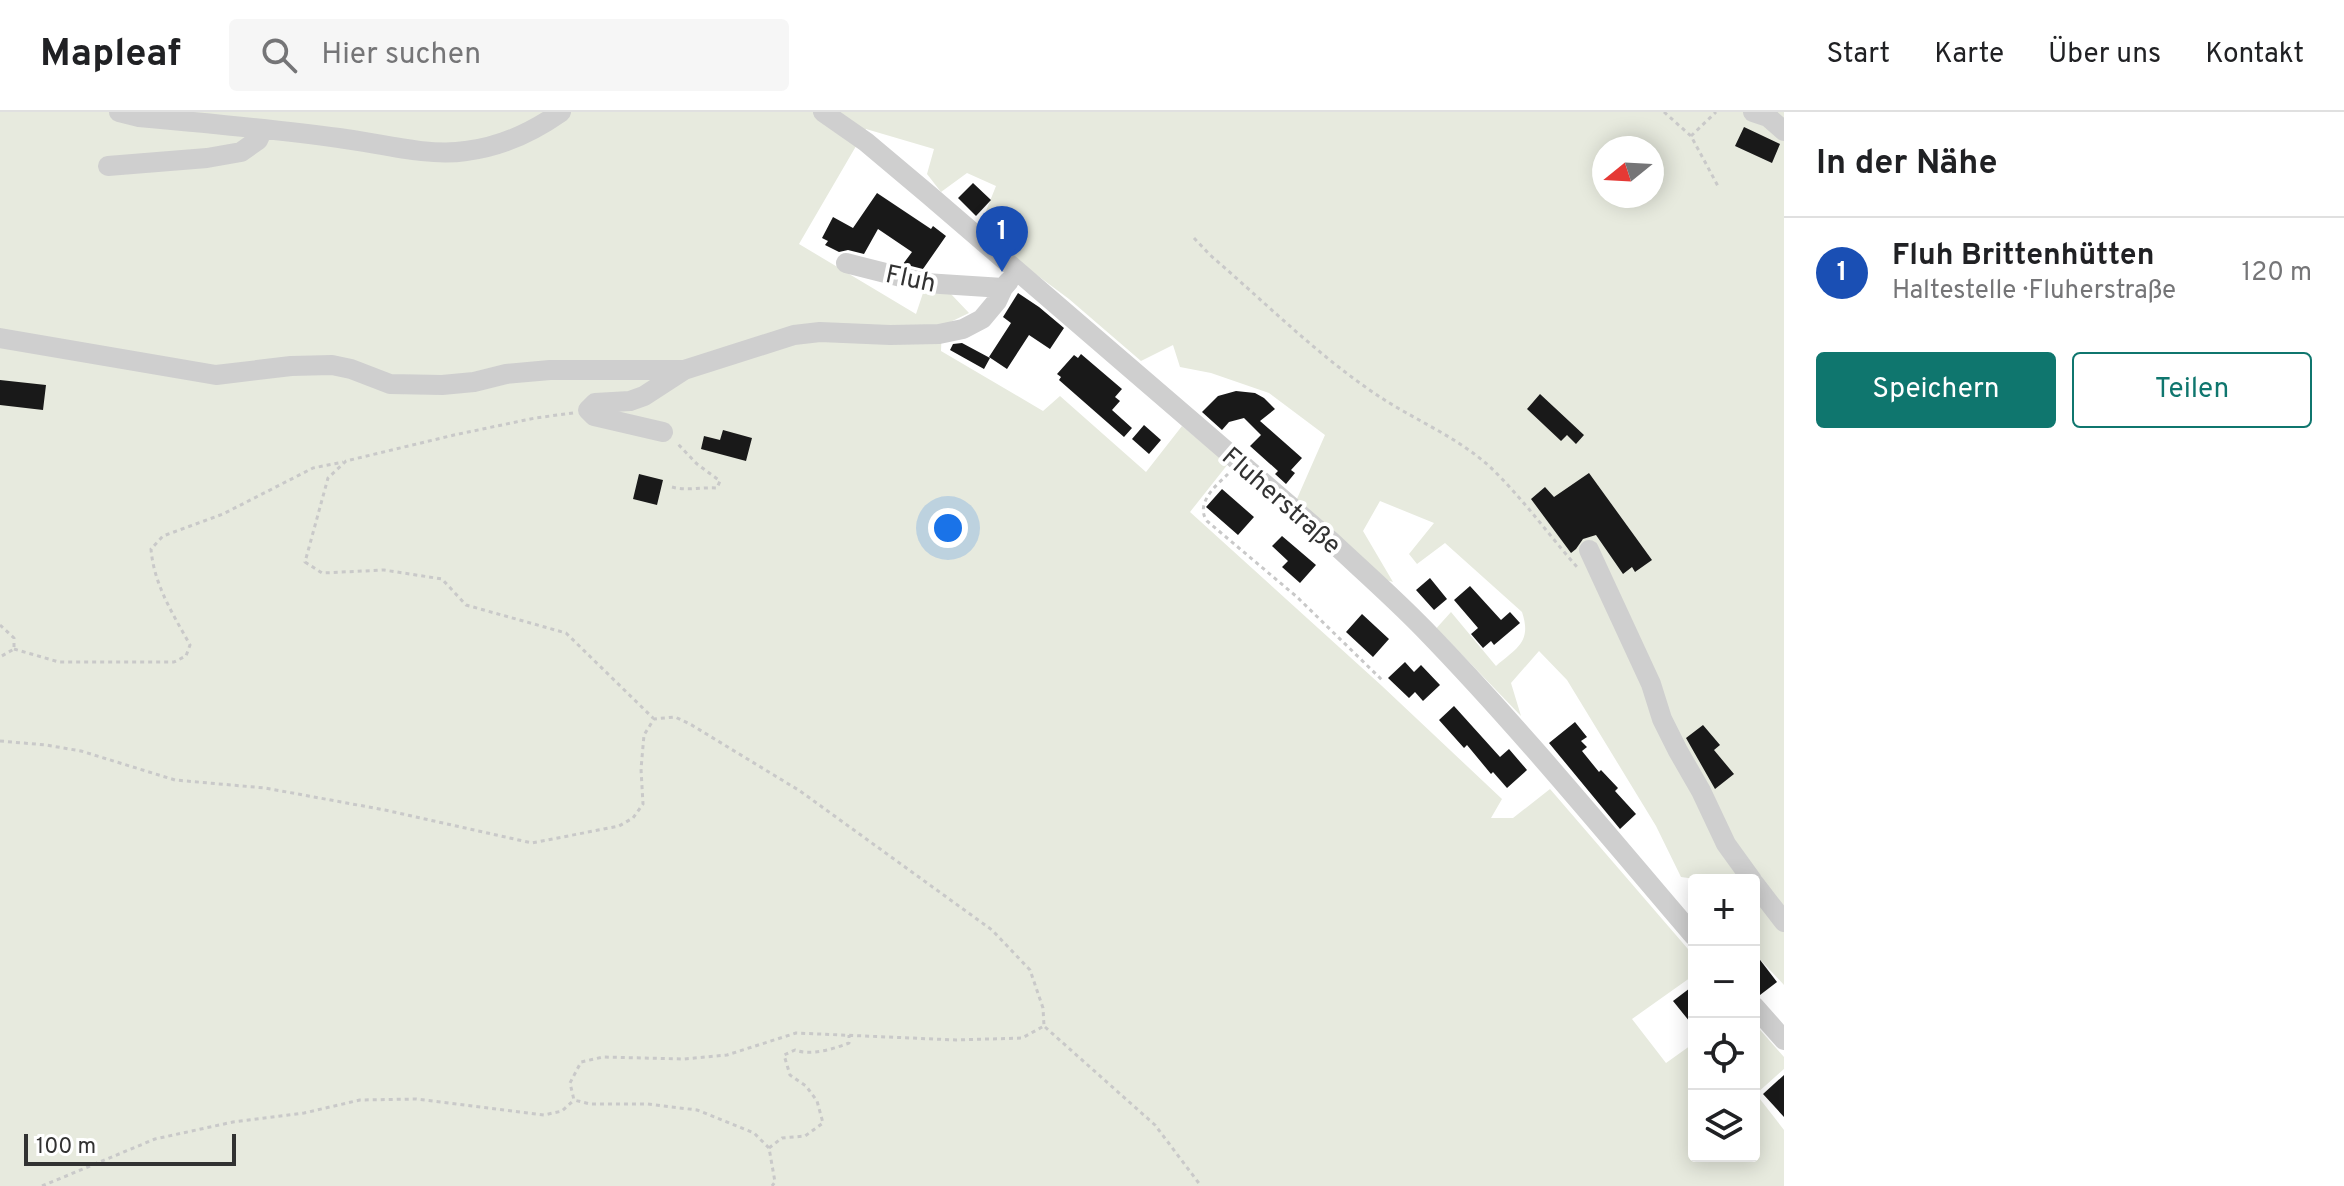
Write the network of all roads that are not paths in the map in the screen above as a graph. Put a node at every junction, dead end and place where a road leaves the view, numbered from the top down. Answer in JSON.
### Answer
{"nodes":[{"id":1,"x":119,"y":112,"type":"edge"},
{"id":2,"x":561,"y":112,"type":"edge"},
{"id":3,"x":823,"y":112,"type":"edge"},
{"id":4,"x":1753,"y":112,"type":"edge"},
{"id":5,"x":263,"y":129,"type":"junction"},
{"id":6,"x":1784,"y":131,"type":"edge"},
{"id":7,"x":108,"y":166,"type":"dead end"},
{"id":8,"x":846,"y":263,"type":"dead end"},
{"id":9,"x":1017,"y":272,"type":"junction"},
{"id":10,"x":1003,"y":288,"type":"junction"},
{"id":11,"x":0,"y":338,"type":"edge"},
{"id":12,"x":684,"y":370,"type":"junction"},
{"id":13,"x":663,"y":432,"type":"road end"},
{"id":14,"x":1589,"y":550,"type":"dead end"},
{"id":15,"x":1748,"y":874,"type":"edge"},
{"id":16,"x":1760,"y":890,"type":"edge"},
{"id":17,"x":1784,"y":922,"type":"edge"},
{"id":18,"x":1688,"y":929,"type":"edge"},
{"id":19,"x":1760,"y":1013,"type":"edge"},
{"id":20,"x":1784,"y":1040,"type":"edge"}],
"edges":[{"from":1,"to":5,"type":"street"},
{"from":2,"to":5,"type":"street"},
{"from":3,"to":9,"type":"street","name":"Fluherstraße"},
{"from":4,"to":6,"type":"street"},
{"from":5,"to":7,"type":"street"},
{"from":8,"to":10,"type":"street","name":"Fluh"},
{"from":9,"to":10,"type":"street"},
{"from":9,"to":18,"type":"street","name":"Fluherstraße"},
{"from":10,"to":12,"type":"street"},
{"from":11,"to":12,"type":"street"},
{"from":12,"to":13,"type":"street"},
{"from":14,"to":15,"type":"street"},
{"from":16,"to":17,"type":"street"},
{"from":19,"to":20,"type":"street"}]}
